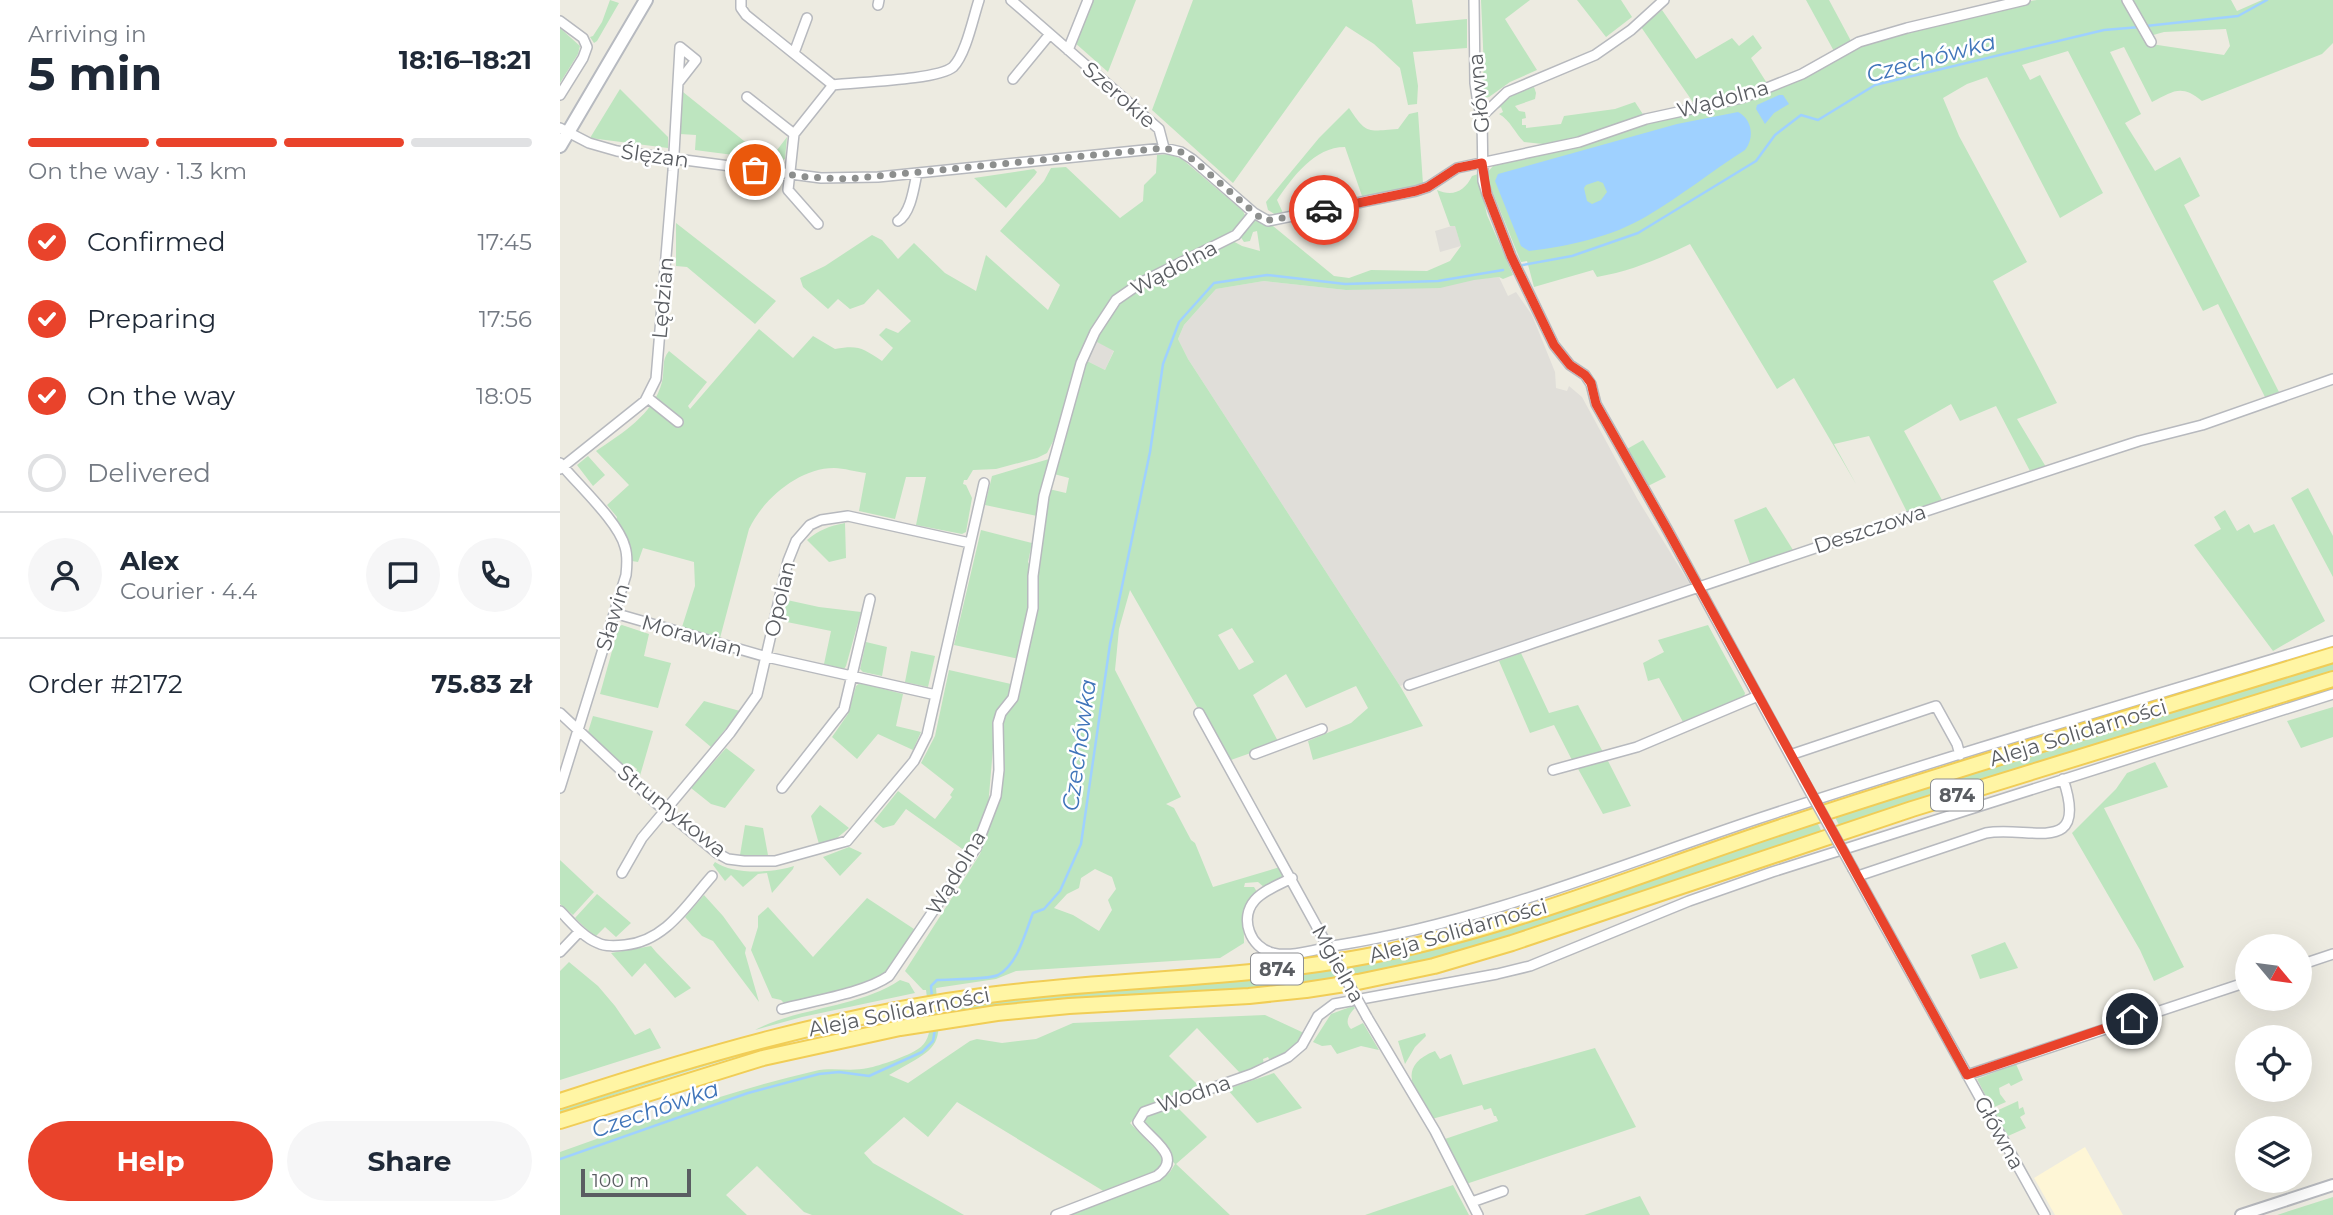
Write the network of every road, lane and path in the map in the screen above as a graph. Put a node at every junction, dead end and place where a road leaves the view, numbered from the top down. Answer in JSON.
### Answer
{"nodes":[{"id":1,"x":646,"y":0,"type":"edge"},
{"id":2,"x":741,"y":0,"type":"edge"},
{"id":3,"x":979,"y":0,"type":"edge"},
{"id":4,"x":1011,"y":0,"type":"edge"},
{"id":5,"x":1088,"y":0,"type":"edge"},
{"id":6,"x":1474,"y":0,"type":"edge"},
{"id":7,"x":1664,"y":0,"type":"edge"},
{"id":8,"x":2025,"y":0,"type":"edge"},
{"id":9,"x":2127,"y":0,"type":"edge"},
{"id":10,"x":807,"y":18,"type":"dead end"},
{"id":11,"x":560,"y":20,"type":"edge"},
{"id":12,"x":1050,"y":34,"type":"junction"},
{"id":13,"x":2151,"y":42,"type":"dead end"},
{"id":14,"x":1068,"y":50,"type":"junction"},
{"id":15,"x":794,"y":53,"type":"junction"},
{"id":16,"x":1013,"y":79,"type":"dead end"},
{"id":17,"x":678,"y":83,"type":"junction"},
{"id":18,"x":833,"y":85,"type":"junction"},
{"id":19,"x":560,"y":95,"type":"edge"},
{"id":20,"x":747,"y":97,"type":"dead end"},
{"id":21,"x":1482,"y":116,"type":"junction"},
{"id":22,"x":564,"y":130,"type":"edge"},
{"id":23,"x":794,"y":134,"type":"junction"},
{"id":24,"x":560,"y":146,"type":"edge"},
{"id":25,"x":1164,"y":148,"type":"junction"},
{"id":26,"x":673,"y":159,"type":"junction"},
{"id":27,"x":1482,"y":163,"type":"junction"},
{"id":28,"x":917,"y":173,"type":"junction"},
{"id":29,"x":788,"y":174,"type":"junction"},
{"id":30,"x":1254,"y":213,"type":"junction"},
{"id":31,"x":898,"y":221,"type":"dead end"},
{"id":32,"x":818,"y":224,"type":"dead end"},
{"id":33,"x":2333,"y":379,"type":"edge"},
{"id":34,"x":648,"y":398,"type":"junction"},
{"id":35,"x":678,"y":422,"type":"dead end"},
{"id":36,"x":561,"y":466,"type":"edge"},
{"id":37,"x":984,"y":483,"type":"dead end"},
{"id":38,"x":970,"y":543,"type":"junction"},
{"id":39,"x":1698,"y":586,"type":"junction"},
{"id":40,"x":870,"y":599,"type":"dead end"},
{"id":41,"x":614,"y":613,"type":"junction"},
{"id":42,"x":2333,"y":641,"type":"edge"},
{"id":43,"x":2333,"y":655,"type":"edge"},
{"id":44,"x":767,"y":657,"type":"junction"},
{"id":45,"x":852,"y":676,"type":"junction"},
{"id":46,"x":2333,"y":679,"type":"edge"},
{"id":47,"x":1409,"y":685,"type":"dead end"},
{"id":48,"x":2333,"y":694,"type":"edge"},
{"id":49,"x":936,"y":695,"type":"junction"},
{"id":50,"x":1758,"y":696,"type":"junction"},
{"id":51,"x":560,"y":713,"type":"edge"},
{"id":52,"x":1199,"y":713,"type":"dead end"},
{"id":53,"x":1322,"y":729,"type":"dead end"},
{"id":54,"x":578,"y":731,"type":"junction"},
{"id":55,"x":1255,"y":754,"type":"dead end"},
{"id":56,"x":1790,"y":755,"type":"junction"},
{"id":57,"x":1960,"y":755,"type":"junction"},
{"id":58,"x":1553,"y":770,"type":"dead end"},
{"id":59,"x":2063,"y":779,"type":"junction"},
{"id":60,"x":560,"y":788,"type":"edge"},
{"id":61,"x":782,"y":788,"type":"dead end"},
{"id":62,"x":664,"y":811,"type":"junction"},
{"id":63,"x":622,"y":873,"type":"dead end"},
{"id":64,"x":1855,"y":873,"type":"junction"},
{"id":65,"x":712,"y":876,"type":"dead end"},
{"id":66,"x":1292,"y":878,"type":"junction"},
{"id":67,"x":560,"y":912,"type":"edge"},
{"id":68,"x":580,"y":931,"type":"junction"},
{"id":69,"x":560,"y":952,"type":"edge"},
{"id":70,"x":2333,"y":954,"type":"edge"},
{"id":71,"x":2312,"y":961,"type":"edge"},
{"id":72,"x":2235,"y":986,"type":"edge"},
{"id":73,"x":782,"y":1009,"type":"dead end"},
{"id":74,"x":1967,"y":1075,"type":"junction"},
{"id":75,"x":560,"y":1101,"type":"edge"},
{"id":76,"x":560,"y":1121,"type":"edge"},
{"id":77,"x":2333,"y":1185,"type":"edge"},
{"id":78,"x":1503,"y":1191,"type":"dead end"},
{"id":79,"x":1472,"y":1202,"type":"junction"},
{"id":80,"x":1056,"y":1215,"type":"edge"},
{"id":81,"x":1479,"y":1215,"type":"edge"},
{"id":82,"x":2045,"y":1215,"type":"edge"},
{"id":83,"x":2241,"y":1215,"type":"edge"}],
"edges":[{"from":1,"to":22,"type":"main road"},
{"from":2,"to":15,"type":"street"},
{"from":3,"to":18,"type":"street"},
{"from":4,"to":12,"type":"street","name":"Szerokie"},
{"from":5,"to":14,"type":"street"},
{"from":6,"to":21,"type":"street","name":"Główna"},
{"from":7,"to":21,"type":"street"},
{"from":8,"to":27,"type":"street","name":"Wądolna"},
{"from":9,"to":13,"type":"street"},
{"from":10,"to":15,"type":"street"},
{"from":11,"to":19,"type":"street"},
{"from":12,"to":14,"type":"street","name":"Szerokie"},
{"from":12,"to":16,"type":"street"},
{"from":14,"to":25,"type":"street","name":"Szerokie"},
{"from":15,"to":18,"type":"street"},
{"from":17,"to":17,"type":"street","name":"Lędzian"},
{"from":17,"to":26,"type":"street","name":"Lędzian"},
{"from":18,"to":23,"type":"street"},
{"from":20,"to":23,"type":"street"},
{"from":21,"to":27,"type":"street","name":"Główna"},
{"from":22,"to":24,"type":"main road"},
{"from":22,"to":26,"type":"street","name":"Ślężan"},
{"from":23,"to":29,"type":"street"},
{"from":25,"to":28,"type":"street","name":"Ślężan"},
{"from":25,"to":30,"type":"street","name":"Szerokie"},
{"from":26,"to":29,"type":"street","name":"Ślężan"},
{"from":26,"to":34,"type":"street","name":"Lędzian"},
{"from":27,"to":30,"type":"street","name":"Wądolna"},
{"from":27,"to":39,"type":"street","name":"Główna"},
{"from":28,"to":29,"type":"street","name":"Ślężan"},
{"from":28,"to":31,"type":"street"},
{"from":29,"to":32,"type":"street"},
{"from":30,"to":73,"type":"street","name":"Wądolna"},
{"from":33,"to":39,"type":"street","name":"Deszczowa"},
{"from":34,"to":35,"type":"street"},
{"from":34,"to":36,"type":"street"},
{"from":36,"to":41,"type":"street","name":"Sławin"},
{"from":37,"to":38,"type":"street","name":"Strumykowa"},
{"from":38,"to":44,"type":"street","name":"Opolan"},
{"from":38,"to":49,"type":"street","name":"Strumykowa"},
{"from":39,"to":47,"type":"street","name":"Deszczowa"},
{"from":39,"to":50,"type":"street","name":"Główna"},
{"from":40,"to":45,"type":"street"},
{"from":41,"to":44,"type":"street","name":"Morawian"},
{"from":41,"to":54,"type":"street","name":"Sławin"},
{"from":42,"to":57,"type":"street"},
{"from":43,"to":75,"type":"main road","name":"Aleja Solidarności","number":"874"},
{"from":44,"to":45,"type":"street","name":"Morawian"},
{"from":44,"to":62,"type":"street","name":"Opolan"},
{"from":45,"to":49,"type":"street","name":"Morawian"},
{"from":45,"to":61,"type":"street"},
{"from":46,"to":76,"type":"main road","name":"Aleja Solidarności","number":"874"},
{"from":48,"to":59,"type":"street"},
{"from":49,"to":62,"type":"street","name":"Strumykowa"},
{"from":50,"to":56,"type":"street","name":"Główna"},
{"from":50,"to":58,"type":"street"},
{"from":51,"to":54,"type":"street","name":"Strumykowa"},
{"from":52,"to":66,"type":"street","name":"Mgielna"},
{"from":53,"to":55,"type":"street"},
{"from":54,"to":60,"type":"street","name":"Sławin"},
{"from":54,"to":62,"type":"street","name":"Strumykowa"},
{"from":56,"to":57,"type":"street"},
{"from":56,"to":64,"type":"street","name":"Główna","bridge":true},
{"from":57,"to":66,"type":"street"},
{"from":59,"to":64,"type":"street"},
{"from":59,"to":80,"type":"street","name":"Wodna"},
{"from":62,"to":63,"type":"street","name":"Opolan"},
{"from":64,"to":74,"type":"street","name":"Główna"},
{"from":65,"to":68,"type":"street"},
{"from":66,"to":79,"type":"street","name":"Mgielna","bridge":true},
{"from":67,"to":68,"type":"street"},
{"from":68,"to":69,"type":"street"},
{"from":70,"to":71,"type":"street"},
{"from":72,"to":74,"type":"street"},
{"from":74,"to":82,"type":"street","name":"Główna"},
{"from":77,"to":83,"type":"street"},
{"from":78,"to":79,"type":"street"},
{"from":79,"to":81,"type":"street","name":"Mgielna"}]}
